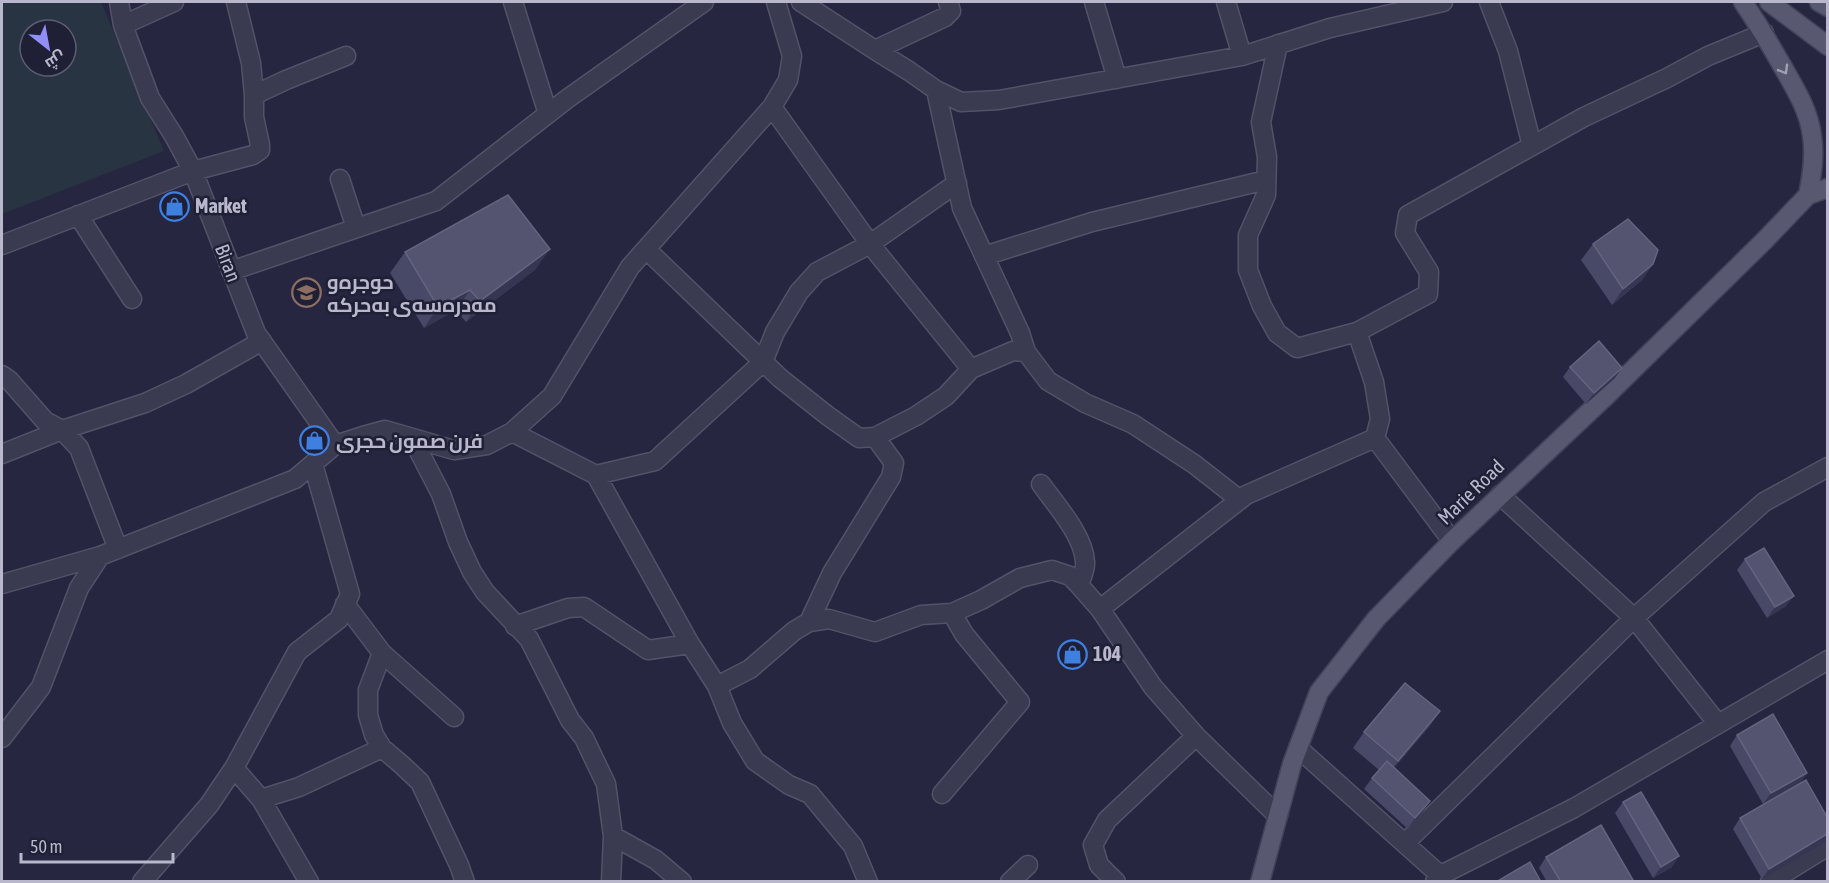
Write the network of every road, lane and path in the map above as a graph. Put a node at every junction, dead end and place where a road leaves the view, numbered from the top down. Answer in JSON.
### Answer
{"nodes":[{"id":1,"x":119,"y":2,"type":"edge"},
{"id":2,"x":174,"y":2,"type":"edge"},
{"id":3,"x":236,"y":2,"type":"edge"},
{"id":4,"x":513,"y":2,"type":"edge"},
{"id":5,"x":704,"y":2,"type":"edge"},
{"id":6,"x":776,"y":2,"type":"edge"},
{"id":7,"x":801,"y":2,"type":"edge"},
{"id":8,"x":948,"y":2,"type":"edge"},
{"id":9,"x":1094,"y":2,"type":"edge"},
{"id":10,"x":1226,"y":2,"type":"edge"},
{"id":11,"x":1443,"y":2,"type":"edge"},
{"id":12,"x":1489,"y":2,"type":"edge"},
{"id":13,"x":1743,"y":2,"type":"edge"},
{"id":14,"x":1769,"y":2,"type":"edge"},
{"id":15,"x":123,"y":25,"type":"junction"},
{"id":16,"x":1764,"y":33,"type":"junction"},
{"id":17,"x":1278,"y":44,"type":"junction"},
{"id":18,"x":1827,"y":46,"type":"edge"},
{"id":19,"x":874,"y":50,"type":"junction"},
{"id":20,"x":346,"y":56,"type":"dead end"},
{"id":21,"x":1242,"y":56,"type":"junction"},
{"id":22,"x":1117,"y":80,"type":"junction"},
{"id":23,"x":936,"y":90,"type":"junction"},
{"id":24,"x":255,"y":94,"type":"junction"},
{"id":25,"x":772,"y":107,"type":"junction"},
{"id":26,"x":548,"y":114,"type":"junction"},
{"id":27,"x":1532,"y":146,"type":"junction"},
{"id":28,"x":193,"y":171,"type":"junction"},
{"id":29,"x":340,"y":179,"type":"dead end"},
{"id":30,"x":1266,"y":180,"type":"junction"},
{"id":31,"x":957,"y":183,"type":"junction"},
{"id":32,"x":1827,"y":188,"type":"edge"},
{"id":33,"x":1808,"y":195,"type":"junction"},
{"id":34,"x":78,"y":215,"type":"junction"},
{"id":35,"x":356,"y":228,"type":"junction"},
{"id":36,"x":2,"y":244,"type":"edge"},
{"id":37,"x":870,"y":244,"type":"junction"},
{"id":38,"x":646,"y":249,"type":"junction"},
{"id":39,"x":984,"y":256,"type":"junction"},
{"id":40,"x":231,"y":271,"type":"junction"},
{"id":41,"x":132,"y":299,"type":"dead end"},
{"id":42,"x":1357,"y":332,"type":"junction"},
{"id":43,"x":262,"y":341,"type":"junction"},
{"id":44,"x":1026,"y":352,"type":"junction"},
{"id":45,"x":763,"y":362,"type":"junction"},
{"id":46,"x":972,"y":369,"type":"junction"},
{"id":47,"x":2,"y":375,"type":"edge"},
{"id":48,"x":62,"y":430,"type":"junction"},
{"id":49,"x":512,"y":432,"type":"junction"},
{"id":50,"x":875,"y":437,"type":"junction"},
{"id":51,"x":412,"y":438,"type":"junction"},
{"id":52,"x":1374,"y":438,"type":"junction"},
{"id":53,"x":335,"y":445,"type":"junction"},
{"id":54,"x":2,"y":454,"type":"edge"},
{"id":55,"x":313,"y":464,"type":"junction"},
{"id":56,"x":1827,"y":467,"type":"edge"},
{"id":57,"x":596,"y":475,"type":"junction"},
{"id":58,"x":1041,"y":484,"type":"dead end"},
{"id":59,"x":1500,"y":495,"type":"junction"},
{"id":60,"x":1240,"y":500,"type":"junction"},
{"id":61,"x":1452,"y":541,"type":"junction"},
{"id":62,"x":118,"y":549,"type":"junction"},
{"id":63,"x":100,"y":556,"type":"junction"},
{"id":64,"x":2,"y":584,"type":"edge"},
{"id":65,"x":1079,"y":585,"type":"junction"},
{"id":66,"x":345,"y":604,"type":"junction"},
{"id":67,"x":1100,"y":609,"type":"junction"},
{"id":68,"x":952,"y":613,"type":"junction"},
{"id":69,"x":1634,"y":618,"type":"junction"},
{"id":70,"x":809,"y":622,"type":"junction"},
{"id":71,"x":515,"y":626,"type":"junction"},
{"id":72,"x":690,"y":644,"type":"junction"},
{"id":73,"x":382,"y":652,"type":"junction"},
{"id":74,"x":1827,"y":660,"type":"edge"},
{"id":75,"x":717,"y":686,"type":"junction"},
{"id":76,"x":454,"y":717,"type":"dead end"},
{"id":77,"x":1718,"y":724,"type":"junction"},
{"id":78,"x":1196,"y":736,"type":"junction"},
{"id":79,"x":2,"y":738,"type":"edge"},
{"id":80,"x":382,"y":748,"type":"junction"},
{"id":81,"x":1298,"y":748,"type":"junction"},
{"id":82,"x":234,"y":768,"type":"junction"},
{"id":83,"x":942,"y":794,"type":"dead end"},
{"id":84,"x":261,"y":799,"type":"junction"},
{"id":85,"x":1278,"y":816,"type":"junction"},
{"id":86,"x":613,"y":836,"type":"junction"},
{"id":87,"x":1405,"y":843,"type":"junction"},
{"id":88,"x":1827,"y":846,"type":"edge"},
{"id":89,"x":1028,"y":865,"type":"dead end"},
{"id":90,"x":1438,"y":879,"type":"edge"},
{"id":91,"x":142,"y":882,"type":"edge"},
{"id":92,"x":309,"y":882,"type":"edge"},
{"id":93,"x":465,"y":882,"type":"edge"},
{"id":94,"x":611,"y":882,"type":"edge"},
{"id":95,"x":682,"y":882,"type":"edge"},
{"id":96,"x":868,"y":882,"type":"edge"},
{"id":97,"x":1010,"y":882,"type":"edge"},
{"id":98,"x":1116,"y":882,"type":"edge"},
{"id":99,"x":1260,"y":882,"type":"edge"},
{"id":100,"x":1770,"y":882,"type":"edge"}],
"edges":[{"from":1,"to":15,"type":"street","name":"Biran"},
{"from":2,"to":15,"type":"street"},
{"from":3,"to":24,"type":"street"},
{"from":4,"to":26,"type":"street"},
{"from":5,"to":26,"type":"street"},
{"from":6,"to":25,"type":"street"},
{"from":7,"to":19,"type":"street"},
{"from":8,"to":19,"type":"street"},
{"from":9,"to":22,"type":"street"},
{"from":10,"to":21,"type":"street"},
{"from":11,"to":17,"type":"street"},
{"from":12,"to":27,"type":"street"},
{"from":13,"to":16,"type":"main road"},
{"from":14,"to":18,"type":"main road"},
{"from":15,"to":28,"type":"street","name":"Biran"},
{"from":16,"to":27,"type":"street"},
{"from":16,"to":33,"type":"main road","one_way":true},
{"from":17,"to":21,"type":"street"},
{"from":17,"to":30,"type":"street"},
{"from":19,"to":23,"type":"street"},
{"from":20,"to":24,"type":"street"},
{"from":21,"to":22,"type":"street"},
{"from":22,"to":23,"type":"street"},
{"from":23,"to":31,"type":"street"},
{"from":24,"to":28,"type":"street"},
{"from":25,"to":37,"type":"street"},
{"from":25,"to":38,"type":"street"},
{"from":26,"to":35,"type":"street"},
{"from":27,"to":42,"type":"street"},
{"from":28,"to":34,"type":"street"},
{"from":28,"to":40,"type":"street","name":"Biran"},
{"from":29,"to":35,"type":"street"},
{"from":30,"to":39,"type":"street"},
{"from":30,"to":42,"type":"street"},
{"from":31,"to":37,"type":"street"},
{"from":31,"to":39,"type":"street"},
{"from":32,"to":33,"type":"main road"},
{"from":33,"to":59,"type":"main road","name":"Marie Road"},
{"from":34,"to":36,"type":"street"},
{"from":34,"to":41,"type":"street"},
{"from":35,"to":40,"type":"street"},
{"from":37,"to":45,"type":"street"},
{"from":37,"to":46,"type":"street"},
{"from":38,"to":45,"type":"street"},
{"from":38,"to":49,"type":"street"},
{"from":39,"to":44,"type":"street"},
{"from":40,"to":43,"type":"street","name":"Biran"},
{"from":42,"to":52,"type":"street"},
{"from":43,"to":48,"type":"street"},
{"from":43,"to":53,"type":"street","name":"Biran"},
{"from":44,"to":46,"type":"street"},
{"from":44,"to":60,"type":"street"},
{"from":45,"to":50,"type":"street"},
{"from":45,"to":57,"type":"street"},
{"from":46,"to":50,"type":"street"},
{"from":47,"to":48,"type":"street"},
{"from":48,"to":54,"type":"street"},
{"from":48,"to":62,"type":"street"},
{"from":49,"to":51,"type":"street"},
{"from":49,"to":57,"type":"street"},
{"from":50,"to":70,"type":"street"},
{"from":51,"to":53,"type":"street"},
{"from":51,"to":71,"type":"street"},
{"from":52,"to":60,"type":"street"},
{"from":52,"to":61,"type":"street"},
{"from":53,"to":55,"type":"street"},
{"from":55,"to":62,"type":"street"},
{"from":55,"to":66,"type":"street"},
{"from":56,"to":69,"type":"street"},
{"from":57,"to":72,"type":"street"},
{"from":58,"to":65,"type":"street"},
{"from":59,"to":61,"type":"main road","name":"Marie Road"},
{"from":59,"to":69,"type":"street"},
{"from":60,"to":67,"type":"street"},
{"from":61,"to":81,"type":"main road","name":"Marie Road"},
{"from":62,"to":63,"type":"street"},
{"from":63,"to":64,"type":"street"},
{"from":63,"to":79,"type":"street"},
{"from":65,"to":67,"type":"street"},
{"from":65,"to":68,"type":"street"},
{"from":66,"to":73,"type":"street"},
{"from":66,"to":82,"type":"street"},
{"from":67,"to":78,"type":"street"},
{"from":68,"to":70,"type":"street"},
{"from":68,"to":83,"type":"street"},
{"from":69,"to":77,"type":"street"},
{"from":69,"to":87,"type":"street"},
{"from":70,"to":75,"type":"street"},
{"from":71,"to":72,"type":"street"},
{"from":71,"to":86,"type":"street"},
{"from":72,"to":75,"type":"street"},
{"from":73,"to":76,"type":"street"},
{"from":73,"to":80,"type":"street"},
{"from":74,"to":77,"type":"street"},
{"from":75,"to":96,"type":"street"},
{"from":77,"to":90,"type":"street"},
{"from":78,"to":85,"type":"street"},
{"from":78,"to":98,"type":"street"},
{"from":80,"to":84,"type":"street"},
{"from":80,"to":93,"type":"street"},
{"from":81,"to":85,"type":"main road","name":"Marie Road"},
{"from":81,"to":87,"type":"street"},
{"from":82,"to":84,"type":"street"},
{"from":82,"to":91,"type":"street"},
{"from":84,"to":92,"type":"street"},
{"from":85,"to":99,"type":"main road","name":"Marie Road"},
{"from":86,"to":94,"type":"street"},
{"from":86,"to":95,"type":"street"},
{"from":87,"to":90,"type":"street"},
{"from":88,"to":100,"type":"street"},
{"from":89,"to":97,"type":"street"}]}
